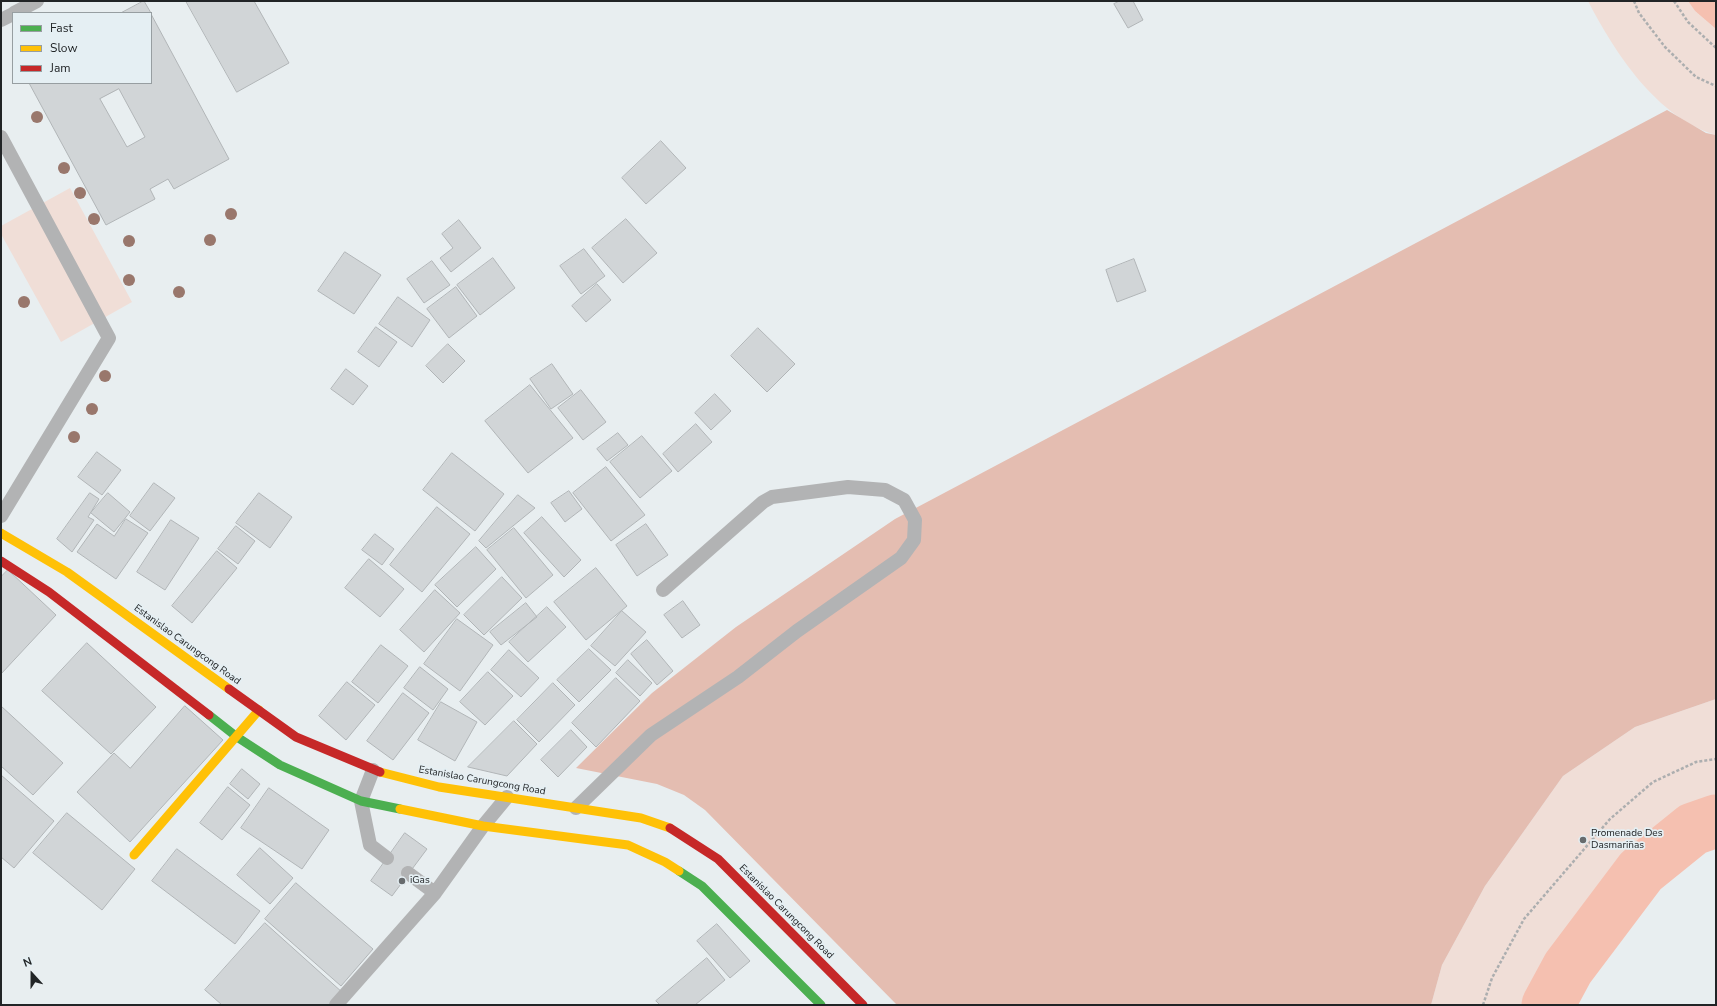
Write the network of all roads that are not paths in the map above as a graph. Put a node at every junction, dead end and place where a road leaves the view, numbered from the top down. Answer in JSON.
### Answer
{"nodes":[{"id":1,"x":38,"y":1,"type":"edge"},
{"id":2,"x":16,"y":12,"type":"edge"},
{"id":3,"x":12,"y":14,"type":"edge"},
{"id":4,"x":1,"y":20,"type":"edge"},
{"id":5,"x":1,"y":137,"type":"edge"},
{"id":6,"x":1,"y":516,"type":"edge"},
{"id":7,"x":1,"y":533,"type":"edge"},
{"id":8,"x":1,"y":561,"type":"edge"},
{"id":9,"x":663,"y":590,"type":"dead end"},
{"id":10,"x":259,"y":710,"type":"junction"},
{"id":11,"x":236,"y":737,"type":"junction"},
{"id":12,"x":373,"y":770,"type":"junction"},
{"id":13,"x":507,"y":797,"type":"junction"},
{"id":14,"x":361,"y":801,"type":"junction"},
{"id":15,"x":576,"y":808,"type":"junction"},
{"id":16,"x":483,"y":826,"type":"junction"},
{"id":17,"x":134,"y":855,"type":"dead end"},
{"id":18,"x":387,"y":858,"type":"dead end"},
{"id":19,"x":408,"y":873,"type":"dead end"},
{"id":20,"x":435,"y":893,"type":"junction"},
{"id":21,"x":336,"y":1005,"type":"edge"},
{"id":22,"x":821,"y":1005,"type":"edge"},
{"id":23,"x":863,"y":1005,"type":"edge"}],
"edges":[{"from":1,"to":2,"type":"lane"},
{"from":3,"to":4,"type":"lane"},
{"from":5,"to":6,"type":"lane"},
{"from":7,"to":10,"type":"street","name":"Estanislao Carungcong Road"},
{"from":8,"to":11,"type":"street"},
{"from":9,"to":15,"type":"lane"},
{"from":10,"to":11,"type":"street"},
{"from":10,"to":12,"type":"street","name":"Estanislao Carungcong Road"},
{"from":11,"to":14,"type":"street"},
{"from":11,"to":17,"type":"street"},
{"from":12,"to":13,"type":"street","name":"Estanislao Carungcong Road"},
{"from":12,"to":14,"type":"lane"},
{"from":13,"to":15,"type":"street","name":"Estanislao Carungcong Road"},
{"from":13,"to":16,"type":"lane"},
{"from":14,"to":16,"type":"street"},
{"from":14,"to":18,"type":"lane"},
{"from":15,"to":23,"type":"street","name":"Estanislao Carungcong Road"},
{"from":16,"to":20,"type":"lane"},
{"from":16,"to":22,"type":"street"},
{"from":19,"to":20,"type":"lane"},
{"from":20,"to":21,"type":"lane"}]}
